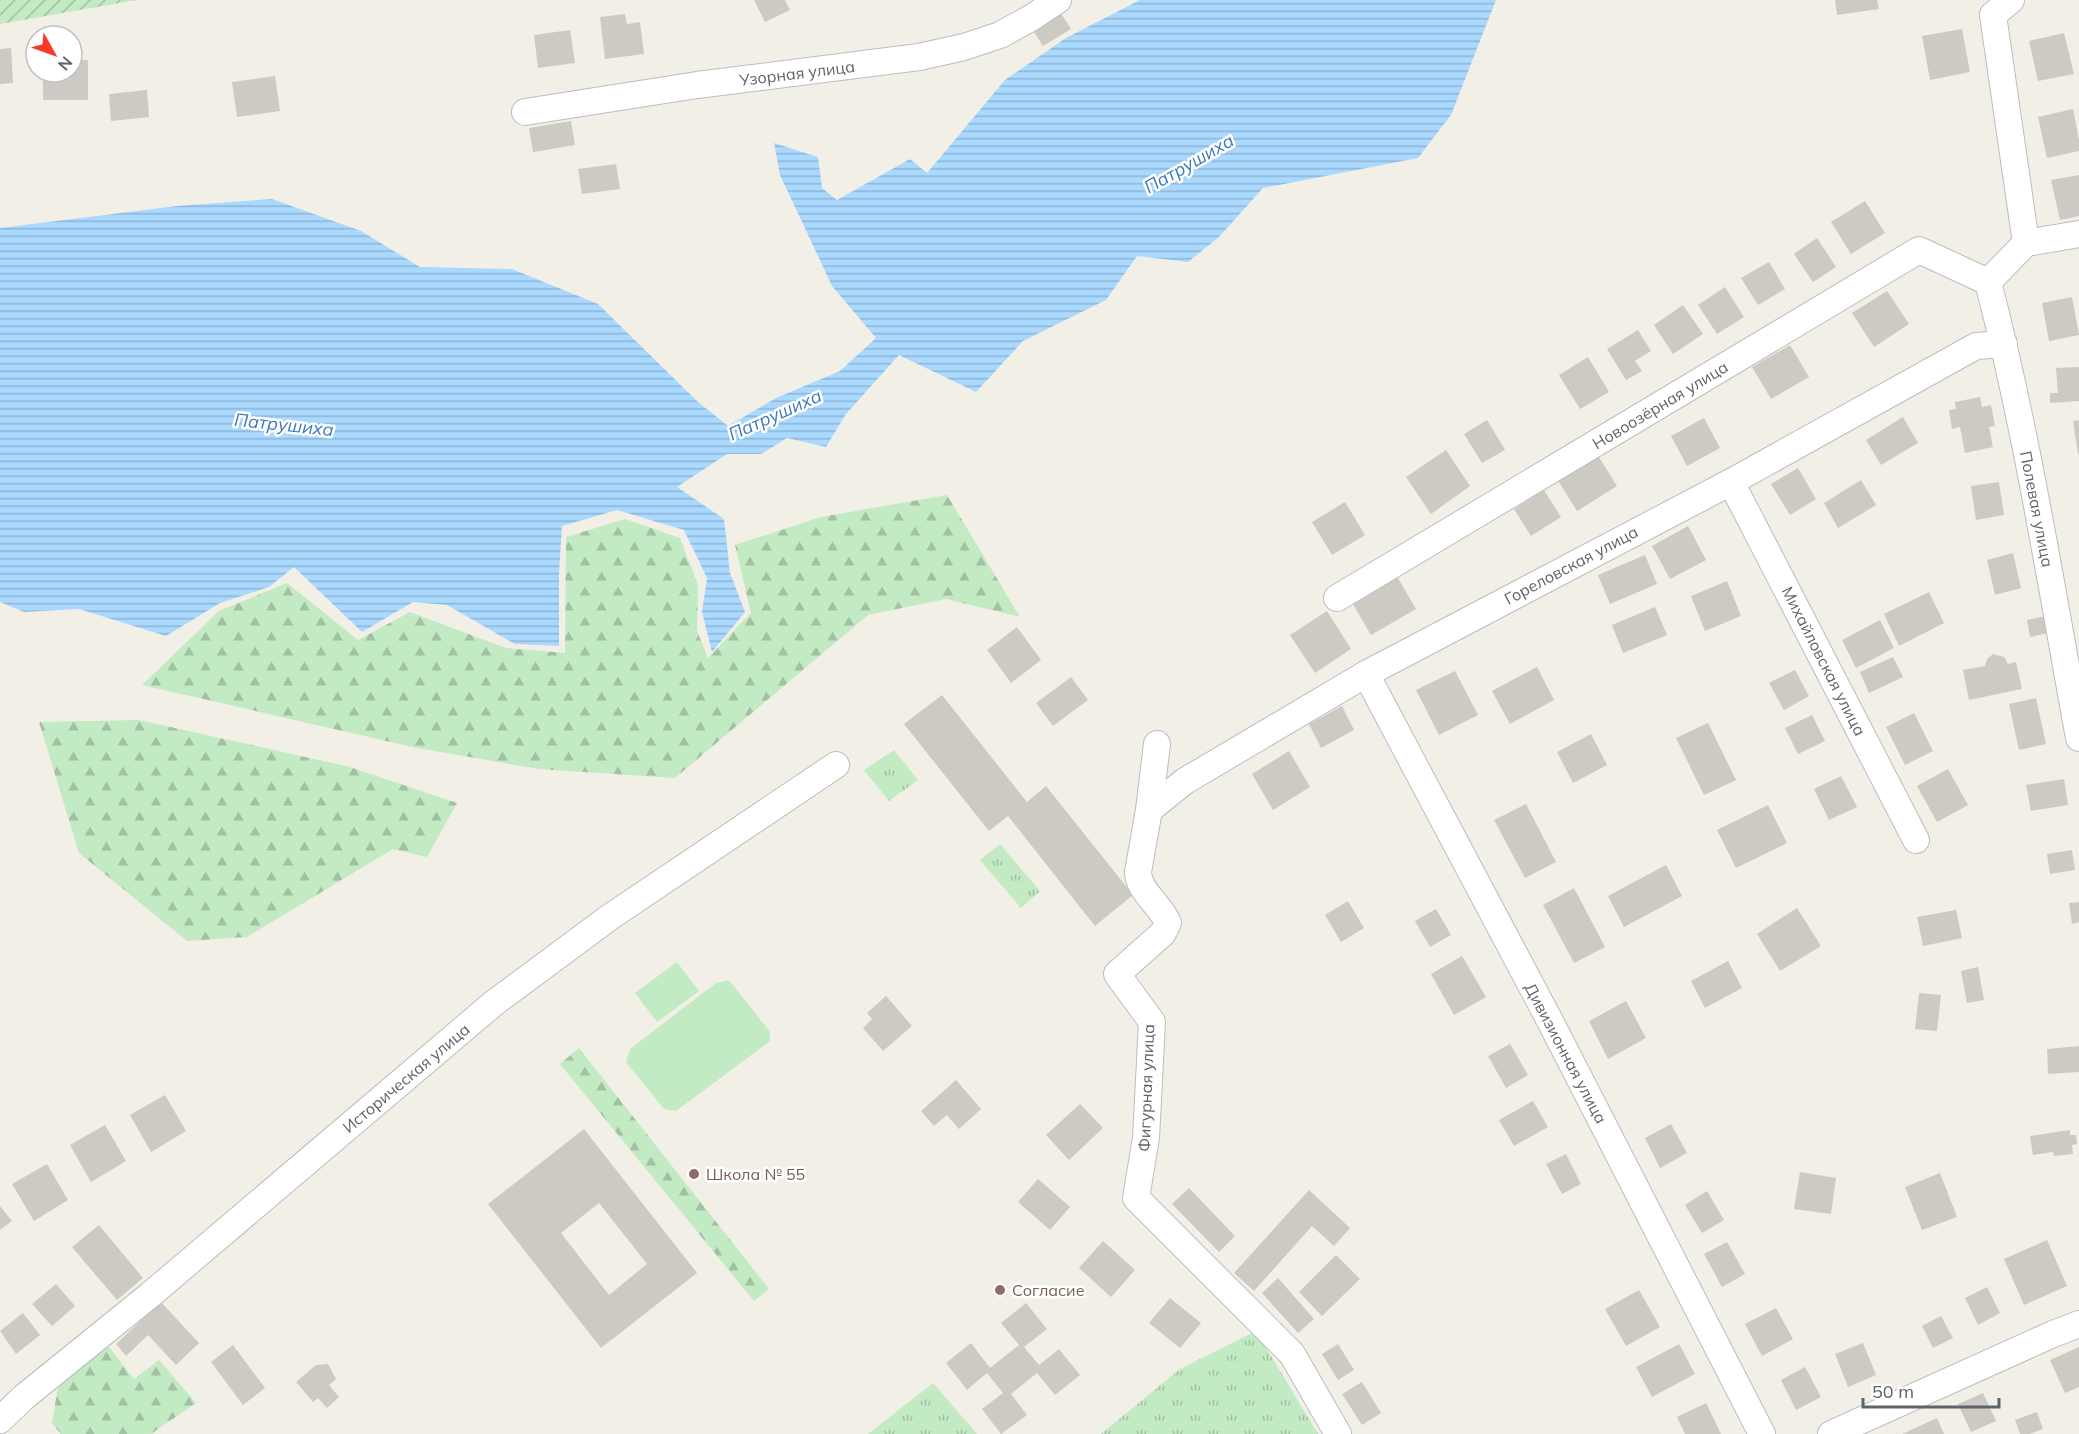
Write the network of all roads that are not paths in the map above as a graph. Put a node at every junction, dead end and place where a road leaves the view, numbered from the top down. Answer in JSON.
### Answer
{"nodes":[{"id":1,"x":1058,"y":0,"type":"edge"},
{"id":2,"x":2011,"y":0,"type":"edge"},
{"id":3,"x":525,"y":112,"type":"dead end"},
{"id":4,"x":2079,"y":234,"type":"edge"},
{"id":5,"x":2026,"y":243,"type":"junction"},
{"id":6,"x":1988,"y":282,"type":"junction"},
{"id":7,"x":2004,"y":344,"type":"junction"},
{"id":8,"x":1731,"y":482,"type":"junction"},
{"id":9,"x":1337,"y":598,"type":"dead end"},
{"id":10,"x":1366,"y":674,"type":"junction"},
{"id":11,"x":2079,"y":738,"type":"edge"},
{"id":12,"x":1157,"y":744,"type":"dead end"},
{"id":13,"x":836,"y":765,"type":"dead end"},
{"id":14,"x":1149,"y":810,"type":"junction"},
{"id":15,"x":1916,"y":840,"type":"dead end"},
{"id":16,"x":2079,"y":1324,"type":"edge"},
{"id":17,"x":0,"y":1420,"type":"edge"},
{"id":18,"x":1338,"y":1434,"type":"edge"},
{"id":19,"x":1762,"y":1434,"type":"edge"},
{"id":20,"x":1831,"y":1434,"type":"edge"}],
"edges":[{"from":1,"to":3,"type":"street","name":"Узорная улица"},
{"from":2,"to":5,"type":"street"},
{"from":4,"to":5,"type":"street"},
{"from":5,"to":6,"type":"street"},
{"from":6,"to":7,"type":"street","name":"Полевая улица"},
{"from":6,"to":9,"type":"street","name":"Новоозёрная улица"},
{"from":7,"to":8,"type":"street","name":"Гореловская улица"},
{"from":7,"to":11,"type":"street","name":"Полевая улица"},
{"from":8,"to":10,"type":"street","name":"Гореловская улица"},
{"from":8,"to":15,"type":"street","name":"Михайловская улица"},
{"from":10,"to":14,"type":"street","name":"Гореловская улица"},
{"from":10,"to":19,"type":"street","name":"Дивизионная улица"},
{"from":12,"to":14,"type":"street","name":"Фигурная улица"},
{"from":13,"to":17,"type":"street","name":"Историческая улица"},
{"from":14,"to":18,"type":"street","name":"Фигурная улица"},
{"from":16,"to":20,"type":"street"}]}
